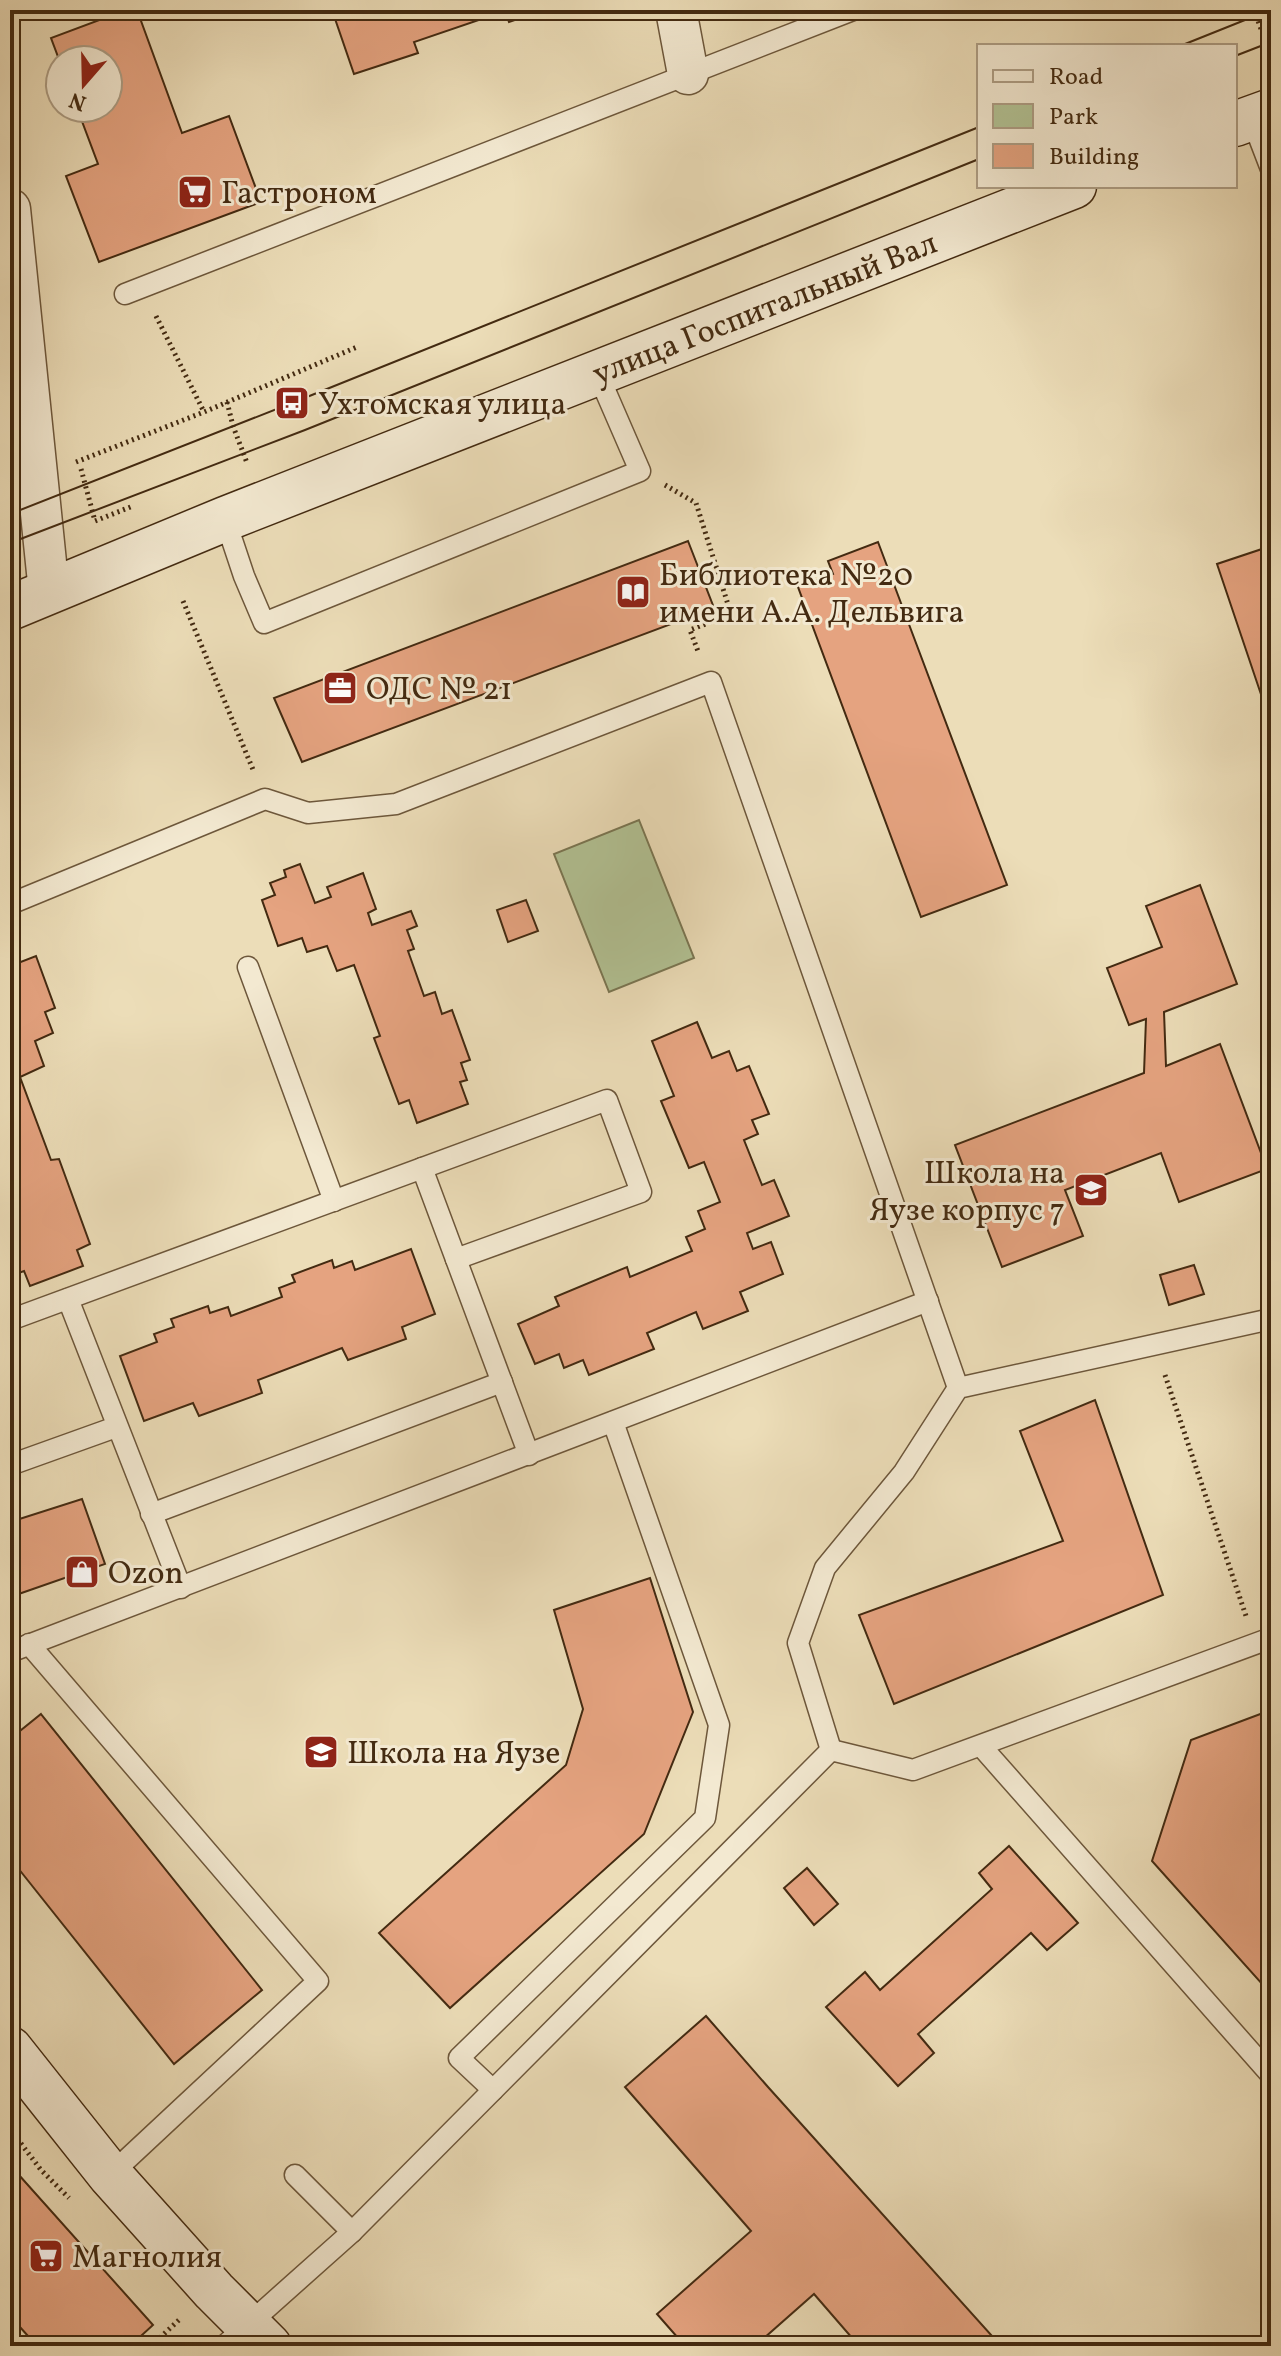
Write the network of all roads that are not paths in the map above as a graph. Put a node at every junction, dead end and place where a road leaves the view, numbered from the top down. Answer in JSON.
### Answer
{"nodes":[{"id":1,"x":676,"y":10,"type":"edge"},
{"id":2,"x":853,"y":10,"type":"edge"},
{"id":3,"x":688,"y":74,"type":"junction"},
{"id":4,"x":1252,"y":117,"type":"edge"},
{"id":5,"x":1271,"y":169,"type":"edge"},
{"id":6,"x":1069,"y":188,"type":"edge"},
{"id":7,"x":10,"y":209,"type":"edge"},
{"id":8,"x":133,"y":291,"type":"road end"},
{"id":9,"x":597,"y":372,"type":"junction"},
{"id":10,"x":225,"y":519,"type":"junction"},
{"id":11,"x":30,"y":600,"type":"edge"},
{"id":12,"x":10,"y":904,"type":"edge"},
{"id":13,"x":248,"y":967,"type":"dead end"},
{"id":14,"x":422,"y":1168,"type":"junction"},
{"id":15,"x":334,"y":1201,"type":"junction"},
{"id":16,"x":456,"y":1259,"type":"junction"},
{"id":17,"x":68,"y":1299,"type":"junction"},
{"id":18,"x":928,"y":1301,"type":"junction"},
{"id":19,"x":1271,"y":1319,"type":"edge"},
{"id":20,"x":10,"y":1320,"type":"edge"},
{"id":21,"x":502,"y":1382,"type":"junction"},
{"id":22,"x":958,"y":1388,"type":"junction"},
{"id":23,"x":613,"y":1422,"type":"junction"},
{"id":24,"x":116,"y":1427,"type":"junction"},
{"id":25,"x":529,"y":1455,"type":"junction"},
{"id":26,"x":10,"y":1465,"type":"edge"},
{"id":27,"x":151,"y":1514,"type":"junction"},
{"id":28,"x":181,"y":1588,"type":"junction"},
{"id":29,"x":1263,"y":1640,"type":"edge"},
{"id":30,"x":20,"y":1648,"type":"edge"},
{"id":31,"x":981,"y":1746,"type":"junction"},
{"id":32,"x":831,"y":1750,"type":"junction"},
{"id":33,"x":10,"y":2049,"type":"edge"},
{"id":34,"x":1271,"y":2075,"type":"edge"},
{"id":35,"x":493,"y":2090,"type":"junction"},
{"id":36,"x":110,"y":2175,"type":"junction"},
{"id":37,"x":295,"y":2175,"type":"dead end"},
{"id":38,"x":352,"y":2232,"type":"junction"},
{"id":39,"x":247,"y":2339,"type":"edge"}],
"edges":[{"from":1,"to":3,"type":"street"},
{"from":2,"to":3,"type":"lane"},
{"from":3,"to":8,"type":"lane"},
{"from":4,"to":5,"type":"lane"},
{"from":6,"to":9,"type":"main road","name":"улица Госпитальный Вал"},
{"from":7,"to":11,"type":"street"},
{"from":9,"to":10,"type":"main road","name":"улица Госпитальный Вал"},
{"from":9,"to":10,"type":"lane"},
{"from":10,"to":11,"type":"main road","name":"улица Госпитальный Вал"},
{"from":12,"to":18,"type":"lane"},
{"from":13,"to":15,"type":"lane"},
{"from":14,"to":15,"type":"lane"},
{"from":14,"to":16,"type":"lane"},
{"from":14,"to":16,"type":"lane"},
{"from":15,"to":17,"type":"lane"},
{"from":16,"to":21,"type":"lane"},
{"from":17,"to":20,"type":"lane"},
{"from":17,"to":24,"type":"lane"},
{"from":18,"to":22,"type":"lane"},
{"from":18,"to":23,"type":"lane"},
{"from":19,"to":22,"type":"lane"},
{"from":21,"to":25,"type":"lane"},
{"from":21,"to":27,"type":"lane"},
{"from":22,"to":32,"type":"lane"},
{"from":23,"to":25,"type":"lane"},
{"from":23,"to":35,"type":"lane"},
{"from":24,"to":26,"type":"lane"},
{"from":24,"to":27,"type":"lane"},
{"from":25,"to":28,"type":"lane"},
{"from":27,"to":28,"type":"lane"},
{"from":28,"to":30,"type":"lane"},
{"from":29,"to":31,"type":"lane"},
{"from":30,"to":36,"type":"lane"},
{"from":31,"to":32,"type":"lane"},
{"from":31,"to":34,"type":"lane"},
{"from":32,"to":35,"type":"lane"},
{"from":33,"to":36,"type":"main road"},
{"from":35,"to":38,"type":"lane"},
{"from":36,"to":39,"type":"main road"},
{"from":37,"to":38,"type":"lane"},
{"from":38,"to":39,"type":"lane"}]}
